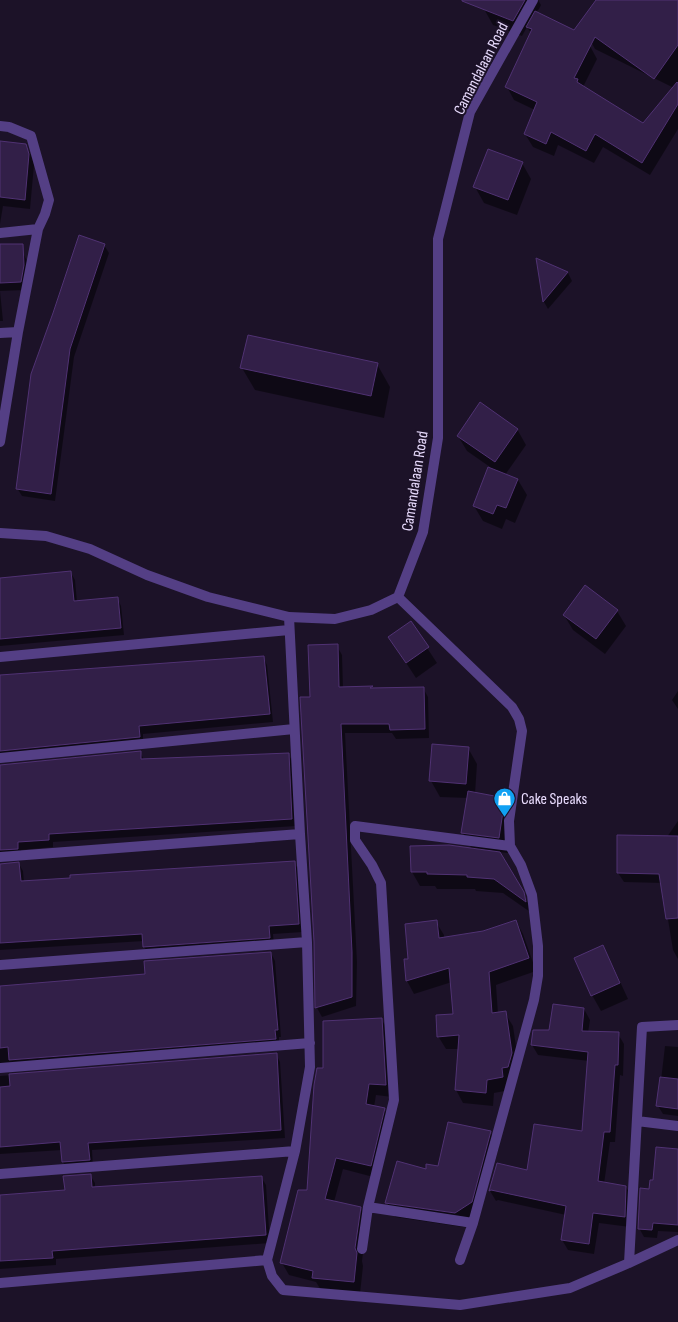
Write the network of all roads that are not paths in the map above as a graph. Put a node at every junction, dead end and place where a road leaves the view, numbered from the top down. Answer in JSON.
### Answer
{"nodes":[{"id":1,"x":533,"y":0,"type":"edge"},
{"id":2,"x":0,"y":126,"type":"edge"},
{"id":3,"x":38,"y":229,"type":"junction"},
{"id":4,"x":0,"y":233,"type":"edge"},
{"id":5,"x":18,"y":332,"type":"junction"},
{"id":6,"x":0,"y":333,"type":"edge"},
{"id":7,"x":0,"y":441,"type":"edge"},
{"id":8,"x":0,"y":533,"type":"edge"},
{"id":9,"x":398,"y":597,"type":"junction"},
{"id":10,"x":289,"y":617,"type":"junction"},
{"id":11,"x":289,"y":630,"type":"junction"},
{"id":12,"x":0,"y":657,"type":"edge"},
{"id":13,"x":294,"y":729,"type":"junction"},
{"id":14,"x":0,"y":758,"type":"edge"},
{"id":15,"x":300,"y":834,"type":"junction"},
{"id":16,"x":510,"y":846,"type":"junction"},
{"id":17,"x":0,"y":857,"type":"edge"},
{"id":18,"x":307,"y":942,"type":"junction"},
{"id":19,"x":0,"y":965,"type":"edge"},
{"id":20,"x":678,"y":1025,"type":"edge"},
{"id":21,"x":310,"y":1044,"type":"junction"},
{"id":22,"x":0,"y":1068,"type":"edge"},
{"id":23,"x":637,"y":1121,"type":"junction"},
{"id":24,"x":678,"y":1126,"type":"edge"},
{"id":25,"x":295,"y":1151,"type":"junction"},
{"id":26,"x":0,"y":1174,"type":"edge"},
{"id":27,"x":368,"y":1208,"type":"junction"},
{"id":28,"x":473,"y":1223,"type":"junction"},
{"id":29,"x":678,"y":1240,"type":"edge"},
{"id":30,"x":362,"y":1249,"type":"dead end"},
{"id":31,"x":267,"y":1260,"type":"junction"},
{"id":32,"x":460,"y":1260,"type":"dead end"},
{"id":33,"x":630,"y":1263,"type":"junction"},
{"id":34,"x":0,"y":1283,"type":"edge"}],
"edges":[{"from":1,"to":9,"type":"street","name":"Camandalaan Road"},
{"from":2,"to":3,"type":"street"},
{"from":3,"to":4,"type":"street"},
{"from":3,"to":5,"type":"street"},
{"from":5,"to":6,"type":"street"},
{"from":5,"to":7,"type":"street"},
{"from":8,"to":10,"type":"street"},
{"from":9,"to":10,"type":"street"},
{"from":9,"to":16,"type":"street"},
{"from":10,"to":11,"type":"street"},
{"from":11,"to":12,"type":"street"},
{"from":11,"to":13,"type":"street"},
{"from":13,"to":14,"type":"street"},
{"from":13,"to":15,"type":"street"},
{"from":15,"to":17,"type":"street"},
{"from":15,"to":18,"type":"street"},
{"from":16,"to":27,"type":"street"},
{"from":16,"to":28,"type":"street"},
{"from":18,"to":19,"type":"street"},
{"from":18,"to":21,"type":"street"},
{"from":20,"to":23,"type":"street"},
{"from":21,"to":22,"type":"street"},
{"from":21,"to":25,"type":"street"},
{"from":23,"to":24,"type":"street"},
{"from":23,"to":33,"type":"street"},
{"from":25,"to":26,"type":"street"},
{"from":25,"to":31,"type":"street"},
{"from":27,"to":28,"type":"street"},
{"from":27,"to":30,"type":"street"},
{"from":28,"to":32,"type":"street"},
{"from":29,"to":33,"type":"street"},
{"from":31,"to":33,"type":"street"},
{"from":31,"to":34,"type":"street"}]}
